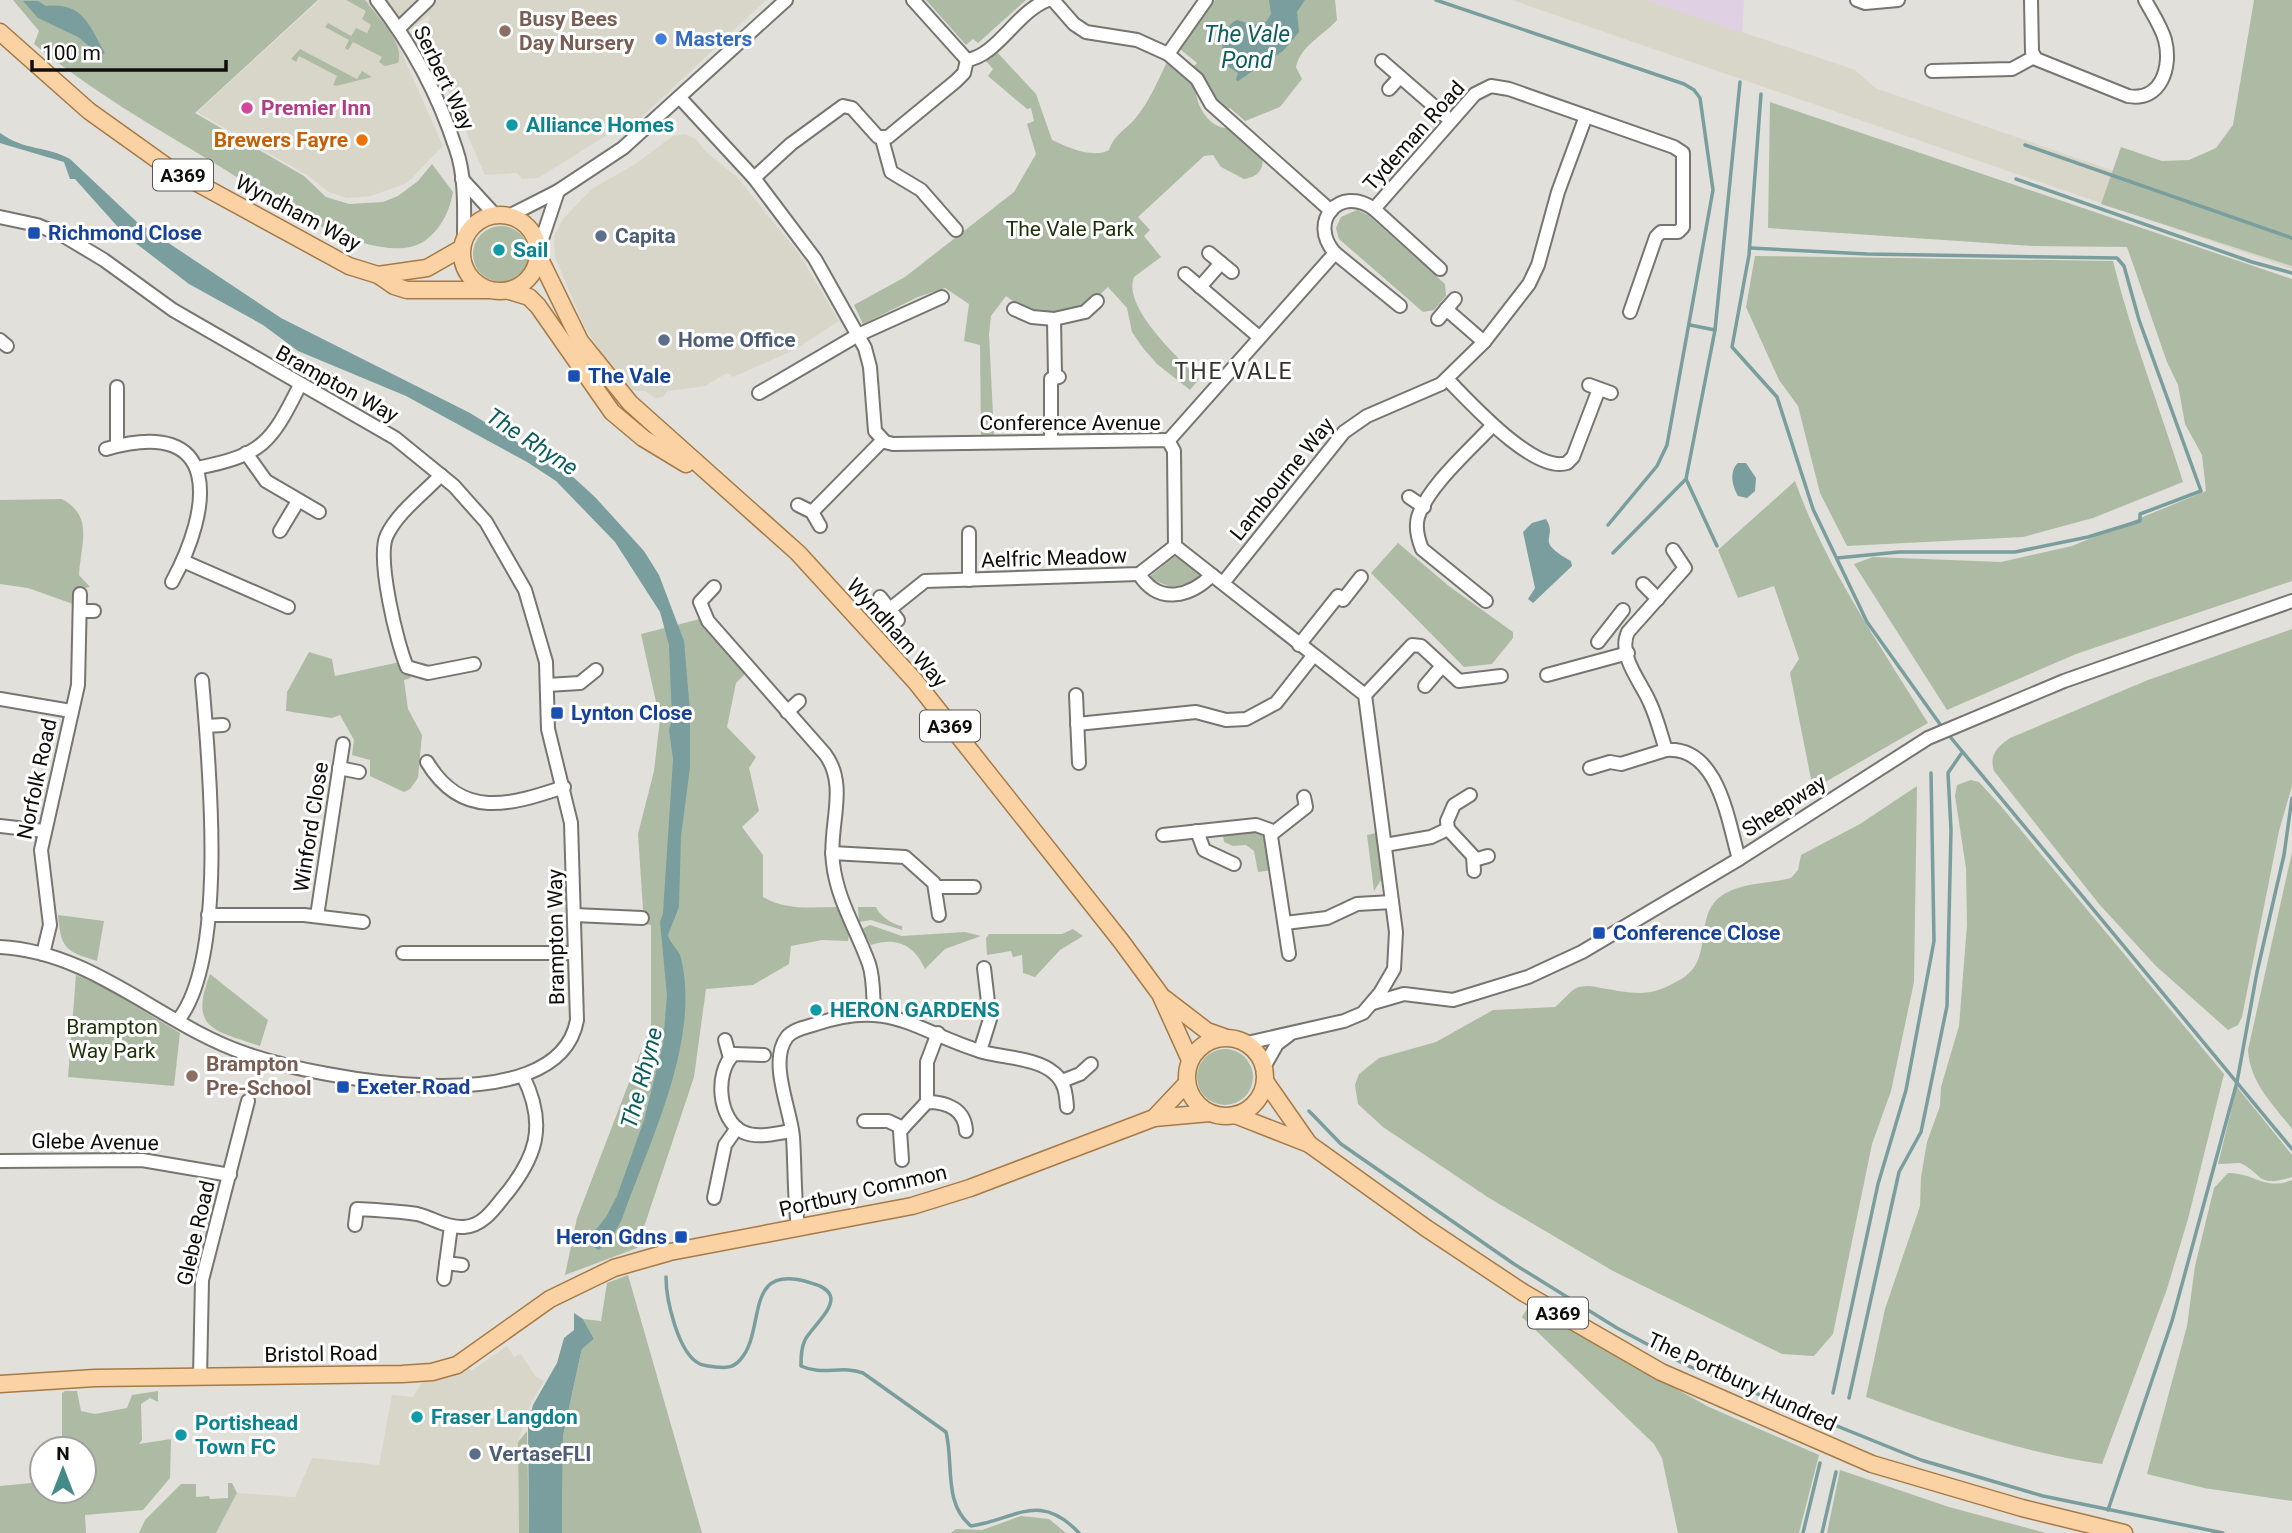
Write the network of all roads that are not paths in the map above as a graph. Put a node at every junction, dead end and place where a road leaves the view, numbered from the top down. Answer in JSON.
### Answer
{"nodes":[{"id":1,"x":377,"y":0,"type":"edge"},
{"id":2,"x":428,"y":0,"type":"edge"},
{"id":3,"x":786,"y":0,"type":"edge"},
{"id":4,"x":913,"y":0,"type":"edge"},
{"id":5,"x":1050,"y":0,"type":"edge"},
{"id":6,"x":1206,"y":0,"type":"edge"},
{"id":7,"x":1857,"y":0,"type":"edge"},
{"id":8,"x":1898,"y":0,"type":"edge"},
{"id":9,"x":2031,"y":0,"type":"edge"},
{"id":10,"x":2145,"y":0,"type":"edge"},
{"id":11,"x":399,"y":28,"type":"junction"},
{"id":12,"x":0,"y":32,"type":"edge"},
{"id":13,"x":1168,"y":54,"type":"junction"},
{"id":14,"x":2034,"y":57,"type":"junction"},
{"id":15,"x":967,"y":60,"type":"junction"},
{"id":16,"x":1382,"y":61,"type":"dead end"},
{"id":17,"x":1932,"y":71,"type":"dead end"},
{"id":18,"x":1400,"y":77,"type":"junction"},
{"id":19,"x":1389,"y":89,"type":"dead end"},
{"id":20,"x":681,"y":99,"type":"junction"},
{"id":21,"x":1586,"y":116,"type":"junction"},
{"id":22,"x":1451,"y":121,"type":"junction"},
{"id":23,"x":882,"y":139,"type":"junction"},
{"id":24,"x":754,"y":178,"type":"junction"},
{"id":25,"x":461,"y":179,"type":"junction"},
{"id":26,"x":558,"y":191,"type":"junction"},
{"id":27,"x":1374,"y":209,"type":"junction"},
{"id":28,"x":1331,"y":211,"type":"junction"},
{"id":29,"x":502,"y":216,"type":"junction"},
{"id":30,"x":0,"y":217,"type":"edge"},
{"id":31,"x":957,"y":230,"type":"dead end"},
{"id":32,"x":463,"y":244,"type":"junction"},
{"id":33,"x":539,"y":253,"type":"junction"},
{"id":34,"x":1209,"y":253,"type":"dead end"},
{"id":35,"x":1335,"y":253,"type":"junction"},
{"id":36,"x":1221,"y":262,"type":"junction"},
{"id":37,"x":1440,"y":269,"type":"dead end"},
{"id":38,"x":1232,"y":272,"type":"dead end"},
{"id":39,"x":1185,"y":274,"type":"dead end"},
{"id":40,"x":377,"y":275,"type":"junction"},
{"id":41,"x":1200,"y":287,"type":"junction"},
{"id":42,"x":489,"y":290,"type":"junction"},
{"id":43,"x":509,"y":291,"type":"junction"},
{"id":44,"x":942,"y":297,"type":"dead end"},
{"id":45,"x":1455,"y":299,"type":"dead end"},
{"id":46,"x":1097,"y":301,"type":"dead end"},
{"id":47,"x":1400,"y":306,"type":"dead end"},
{"id":48,"x":1014,"y":309,"type":"dead end"},
{"id":49,"x":1085,"y":312,"type":"junction"},
{"id":50,"x":1630,"y":312,"type":"dead end"},
{"id":51,"x":1054,"y":319,"type":"junction"},
{"id":52,"x":1086,"y":326,"type":"dead end"},
{"id":53,"x":858,"y":335,"type":"junction"},
{"id":54,"x":1259,"y":337,"type":"junction"},
{"id":55,"x":1484,"y":342,"type":"junction"},
{"id":56,"x":1447,"y":379,"type":"junction"},
{"id":57,"x":300,"y":385,"type":"junction"},
{"id":58,"x":117,"y":387,"type":"dead end"},
{"id":59,"x":1600,"y":389,"type":"dead end"},
{"id":60,"x":759,"y":393,"type":"dead end"},
{"id":61,"x":1493,"y":425,"type":"junction"},
{"id":62,"x":883,"y":440,"type":"junction"},
{"id":63,"x":1051,"y":440,"type":"junction"},
{"id":64,"x":1169,"y":440,"type":"junction"},
{"id":65,"x":246,"y":453,"type":"junction"},
{"id":66,"x":197,"y":468,"type":"junction"},
{"id":67,"x":441,"y":475,"type":"junction"},
{"id":68,"x":715,"y":481,"type":"junction"},
{"id":69,"x":1409,"y":497,"type":"dead end"},
{"id":70,"x":298,"y":501,"type":"junction"},
{"id":71,"x":798,"y":505,"type":"dead end"},
{"id":72,"x":1423,"y":507,"type":"junction"},
{"id":73,"x":318,"y":512,"type":"dead end"},
{"id":74,"x":812,"y":512,"type":"junction"},
{"id":75,"x":820,"y":526,"type":"dead end"},
{"id":76,"x":280,"y":531,"type":"dead end"},
{"id":77,"x":969,"y":533,"type":"dead end"},
{"id":78,"x":1175,"y":546,"type":"junction"},
{"id":79,"x":1673,"y":550,"type":"dead end"},
{"id":80,"x":183,"y":561,"type":"junction"},
{"id":81,"x":1139,"y":575,"type":"junction"},
{"id":82,"x":1361,"y":578,"type":"dead end"},
{"id":83,"x":1217,"y":579,"type":"junction"},
{"id":84,"x":969,"y":580,"type":"junction"},
{"id":85,"x":172,"y":582,"type":"dead end"},
{"id":86,"x":1643,"y":584,"type":"dead end"},
{"id":87,"x":714,"y":587,"type":"dead end"},
{"id":88,"x":80,"y":594,"type":"dead end"},
{"id":89,"x":880,"y":597,"type":"dead end"},
{"id":90,"x":1658,"y":599,"type":"junction"},
{"id":91,"x":275,"y":600,"type":"junction"},
{"id":92,"x":1486,"y":601,"type":"dead end"},
{"id":93,"x":2292,"y":601,"type":"edge"},
{"id":94,"x":288,"y":607,"type":"dead end"},
{"id":95,"x":1623,"y":610,"type":"dead end"},
{"id":96,"x":80,"y":611,"type":"junction"},
{"id":97,"x":94,"y":611,"type":"dead end"},
{"id":98,"x":268,"y":614,"type":"dead end"},
{"id":99,"x":1610,"y":626,"type":"junction"},
{"id":100,"x":1627,"y":633,"type":"junction"},
{"id":101,"x":400,"y":641,"type":"junction"},
{"id":102,"x":1598,"y":642,"type":"dead end"},
{"id":103,"x":386,"y":645,"type":"dead end"},
{"id":104,"x":1299,"y":645,"type":"junction"},
{"id":105,"x":1628,"y":653,"type":"junction"},
{"id":106,"x":1313,"y":656,"type":"junction"},
{"id":107,"x":474,"y":664,"type":"dead end"},
{"id":108,"x":1442,"y":666,"type":"junction"},
{"id":109,"x":1547,"y":675,"type":"dead end"},
{"id":110,"x":1502,"y":676,"type":"dead end"},
{"id":111,"x":592,"y":679,"type":"dead end"},
{"id":112,"x":202,"y":680,"type":"dead end"},
{"id":113,"x":547,"y":685,"type":"junction"},
{"id":114,"x":1425,"y":686,"type":"dead end"},
{"id":115,"x":1076,"y":695,"type":"dead end"},
{"id":116,"x":1365,"y":695,"type":"junction"},
{"id":117,"x":0,"y":699,"type":"edge"},
{"id":118,"x":799,"y":701,"type":"dead end"},
{"id":119,"x":71,"y":711,"type":"junction"},
{"id":120,"x":788,"y":712,"type":"junction"},
{"id":121,"x":1077,"y":724,"type":"junction"},
{"id":122,"x":223,"y":725,"type":"dead end"},
{"id":123,"x":206,"y":726,"type":"junction"},
{"id":124,"x":343,"y":744,"type":"dead end"},
{"id":125,"x":1666,"y":751,"type":"junction"},
{"id":126,"x":427,"y":762,"type":"dead end"},
{"id":127,"x":1079,"y":763,"type":"dead end"},
{"id":128,"x":339,"y":768,"type":"junction"},
{"id":129,"x":1590,"y":768,"type":"dead end"},
{"id":130,"x":359,"y":772,"type":"dead end"},
{"id":131,"x":564,"y":787,"type":"junction"},
{"id":132,"x":1470,"y":796,"type":"dead end"},
{"id":133,"x":1304,"y":797,"type":"dead end"},
{"id":134,"x":0,"y":826,"type":"edge"},
{"id":135,"x":1448,"y":829,"type":"junction"},
{"id":136,"x":44,"y":831,"type":"junction"},
{"id":137,"x":1197,"y":831,"type":"junction"},
{"id":138,"x":1273,"y":833,"type":"junction"},
{"id":139,"x":1163,"y":835,"type":"dead end"},
{"id":140,"x":1385,"y":845,"type":"junction"},
{"id":141,"x":832,"y":853,"type":"junction"},
{"id":142,"x":1488,"y":856,"type":"dead end"},
{"id":143,"x":1739,"y":859,"type":"junction"},
{"id":144,"x":1234,"y":864,"type":"dead end"},
{"id":145,"x":935,"y":887,"type":"junction"},
{"id":146,"x":975,"y":887,"type":"dead end"},
{"id":147,"x":1392,"y":902,"type":"junction"},
{"id":148,"x":208,"y":915,"type":"junction"},
{"id":149,"x":574,"y":915,"type":"junction"},
{"id":150,"x":939,"y":915,"type":"dead end"},
{"id":151,"x":317,"y":916,"type":"junction"},
{"id":152,"x":642,"y":918,"type":"dead end"},
{"id":153,"x":363,"y":922,"type":"dead end"},
{"id":154,"x":1286,"y":923,"type":"junction"},
{"id":155,"x":0,"y":947,"type":"edge"},
{"id":156,"x":575,"y":953,"type":"junction"},
{"id":157,"x":43,"y":954,"type":"junction"},
{"id":158,"x":1289,"y":954,"type":"dead end"},
{"id":159,"x":409,"y":957,"type":"dead end"},
{"id":160,"x":984,"y":968,"type":"dead end"},
{"id":161,"x":1160,"y":994,"type":"junction"},
{"id":162,"x":1373,"y":1003,"type":"junction"},
{"id":163,"x":874,"y":1012,"type":"junction"},
{"id":164,"x":179,"y":1019,"type":"junction"},
{"id":165,"x":1301,"y":1029,"type":"junction"},
{"id":166,"x":938,"y":1033,"type":"junction"},
{"id":167,"x":1224,"y":1037,"type":"junction"},
{"id":168,"x":725,"y":1040,"type":"dead end"},
{"id":169,"x":1247,"y":1043,"type":"junction"},
{"id":170,"x":980,"y":1051,"type":"junction"},
{"id":171,"x":764,"y":1055,"type":"dead end"},
{"id":172,"x":730,"y":1058,"type":"junction"},
{"id":173,"x":1190,"y":1060,"type":"junction"},
{"id":174,"x":1091,"y":1064,"type":"dead end"},
{"id":175,"x":1265,"y":1074,"type":"junction"},
{"id":176,"x":523,"y":1076,"type":"junction"},
{"id":177,"x":1062,"y":1081,"type":"junction"},
{"id":178,"x":1187,"y":1083,"type":"junction"},
{"id":179,"x":248,"y":1101,"type":"dead end"},
{"id":180,"x":927,"y":1102,"type":"junction"},
{"id":181,"x":1067,"y":1107,"type":"dead end"},
{"id":182,"x":1210,"y":1113,"type":"junction"},
{"id":183,"x":1235,"y":1115,"type":"junction"},
{"id":184,"x":1154,"y":1118,"type":"junction"},
{"id":185,"x":864,"y":1121,"type":"dead end"},
{"id":186,"x":737,"y":1128,"type":"junction"},
{"id":187,"x":903,"y":1128,"type":"junction"},
{"id":188,"x":792,"y":1131,"type":"junction"},
{"id":189,"x":966,"y":1131,"type":"dead end"},
{"id":190,"x":1309,"y":1144,"type":"junction"},
{"id":191,"x":902,"y":1160,"type":"dead end"},
{"id":192,"x":0,"y":1161,"type":"edge"},
{"id":193,"x":230,"y":1175,"type":"junction"},
{"id":194,"x":714,"y":1198,"type":"dead end"},
{"id":195,"x":355,"y":1225,"type":"dead end"},
{"id":196,"x":451,"y":1226,"type":"junction"},
{"id":197,"x":798,"y":1227,"type":"junction"},
{"id":198,"x":446,"y":1263,"type":"junction"},
{"id":199,"x":462,"y":1265,"type":"dead end"},
{"id":200,"x":614,"y":1268,"type":"joint"},
{"id":201,"x":444,"y":1279,"type":"dead end"},
{"id":202,"x":200,"y":1377,"type":"junction"},
{"id":203,"x":0,"y":1384,"type":"edge"},
{"id":204,"x":2124,"y":1533,"type":"edge"}],
"edges":[{"from":1,"to":11,"type":"street","name":"Serbert Way"},
{"from":2,"to":11,"type":"street"},
{"from":3,"to":20,"type":"street"},
{"from":4,"to":15,"type":"street"},
{"from":5,"to":13,"type":"street"},
{"from":5,"to":15,"type":"street"},
{"from":6,"to":13,"type":"street"},
{"from":7,"to":8,"type":"street"},
{"from":9,"to":14,"type":"street"},
{"from":10,"to":14,"type":"street"},
{"from":11,"to":25,"type":"street","name":"Serbert Way"},
{"from":12,"to":40,"type":"main road","name":"Wyndham Way","number":"A369"},
{"from":13,"to":28,"type":"street"},
{"from":14,"to":17,"type":"street"},
{"from":15,"to":23,"type":"street"},
{"from":16,"to":18,"type":"street"},
{"from":18,"to":19,"type":"street"},
{"from":18,"to":22,"type":"street"},
{"from":20,"to":24,"type":"street"},
{"from":20,"to":26,"type":"street"},
{"from":21,"to":22,"type":"street","name":"Tydeman Road"},
{"from":21,"to":50,"type":"street","name":"Tydeman Road"},
{"from":21,"to":55,"type":"street","name":"Lambourne Way"},
{"from":22,"to":27,"type":"street","name":"Tydeman Road"},
{"from":23,"to":24,"type":"street"},
{"from":23,"to":31,"type":"street"},
{"from":24,"to":53,"type":"street"},
{"from":25,"to":29,"type":"street"},
{"from":25,"to":32,"type":"street","name":"Serbert Way"},
{"from":26,"to":29,"type":"street"},
{"from":26,"to":33,"type":"street"},
{"from":27,"to":28,"type":"street","name":"Tydeman Road"},
{"from":27,"to":37,"type":"street"},
{"from":28,"to":35,"type":"street"},
{"from":29,"to":32,"type":"main road","number":"A369"},
{"from":29,"to":33,"type":"main road","number":"A369"},
{"from":30,"to":57,"type":"street","name":"Brampton Way"},
{"from":32,"to":40,"type":"main road","name":"Wyndham Way","number":"A369"},
{"from":32,"to":42,"type":"main road"},
{"from":33,"to":43,"type":"main road"},
{"from":33,"to":68,"type":"main road","name":"Wyndham Way","number":"A369"},
{"from":34,"to":36,"type":"street"},
{"from":35,"to":47,"type":"street"},
{"from":35,"to":54,"type":"street"},
{"from":36,"to":38,"type":"street"},
{"from":36,"to":41,"type":"street"},
{"from":39,"to":41,"type":"street"},
{"from":40,"to":42,"type":"main road","name":"Wyndham Way","number":"A369"},
{"from":41,"to":54,"type":"street"},
{"from":42,"to":43,"type":"main road","number":"A369"},
{"from":43,"to":68,"type":"main road","name":"Wyndham Way","number":"A369"},
{"from":44,"to":53,"type":"street"},
{"from":45,"to":55,"type":"street"},
{"from":46,"to":49,"type":"street"},
{"from":48,"to":51,"type":"street"},
{"from":49,"to":51,"type":"street"},
{"from":49,"to":52,"type":"street"},
{"from":51,"to":63,"type":"street"},
{"from":53,"to":60,"type":"street"},
{"from":53,"to":62,"type":"street"},
{"from":54,"to":64,"type":"street"},
{"from":55,"to":56,"type":"street","name":"Lambourne Way"},
{"from":56,"to":61,"type":"street"},
{"from":56,"to":83,"type":"street","name":"Lambourne Way"},
{"from":57,"to":65,"type":"street"},
{"from":57,"to":67,"type":"street","name":"Brampton Way"},
{"from":58,"to":66,"type":"street"},
{"from":59,"to":61,"type":"street"},
{"from":61,"to":72,"type":"street"},
{"from":62,"to":63,"type":"street","name":"Conference Avenue"},
{"from":62,"to":74,"type":"street"},
{"from":63,"to":64,"type":"street","name":"Conference Avenue"},
{"from":64,"to":78,"type":"street","name":"Conference Avenue"},
{"from":65,"to":66,"type":"street"},
{"from":65,"to":70,"type":"street"},
{"from":66,"to":80,"type":"street"},
{"from":67,"to":101,"type":"street"},
{"from":67,"to":113,"type":"street","name":"Brampton Way"},
{"from":68,"to":161,"type":"main road","name":"Wyndham Way","number":"A369"},
{"from":69,"to":72,"type":"street"},
{"from":70,"to":73,"type":"street"},
{"from":70,"to":76,"type":"street"},
{"from":71,"to":74,"type":"street"},
{"from":72,"to":92,"type":"street"},
{"from":74,"to":75,"type":"street"},
{"from":77,"to":84,"type":"street","name":"Aelfric Meadow"},
{"from":78,"to":81,"type":"street","name":"Aelfric Meadow"},
{"from":78,"to":83,"type":"street"},
{"from":79,"to":90,"type":"street"},
{"from":80,"to":85,"type":"street"},
{"from":80,"to":91,"type":"street"},
{"from":81,"to":83,"type":"street","name":"Aelfric Meadow"},
{"from":81,"to":84,"type":"street","name":"Aelfric Meadow"},
{"from":82,"to":104,"type":"street"},
{"from":83,"to":104,"type":"street"},
{"from":84,"to":89,"type":"street","name":"Aelfric Meadow"},
{"from":86,"to":90,"type":"street"},
{"from":87,"to":120,"type":"street"},
{"from":88,"to":96,"type":"street","name":"Norfolk Road"},
{"from":90,"to":100,"type":"street"},
{"from":91,"to":94,"type":"street"},
{"from":91,"to":98,"type":"street"},
{"from":93,"to":143,"type":"street","name":"Sheepway"},
{"from":95,"to":99,"type":"street"},
{"from":96,"to":97,"type":"street"},
{"from":96,"to":119,"type":"street","name":"Norfolk Road"},
{"from":99,"to":100,"type":"street"},
{"from":99,"to":102,"type":"street"},
{"from":100,"to":105,"type":"street"},
{"from":101,"to":103,"type":"street"},
{"from":101,"to":107,"type":"street"},
{"from":104,"to":106,"type":"street"},
{"from":105,"to":109,"type":"street"},
{"from":105,"to":125,"type":"street"},
{"from":106,"to":116,"type":"street"},
{"from":106,"to":121,"type":"street"},
{"from":108,"to":110,"type":"street"},
{"from":108,"to":114,"type":"street"},
{"from":108,"to":116,"type":"street"},
{"from":111,"to":113,"type":"street"},
{"from":112,"to":123,"type":"street"},
{"from":113,"to":131,"type":"street","name":"Brampton Way"},
{"from":115,"to":121,"type":"street"},
{"from":116,"to":140,"type":"street"},
{"from":117,"to":119,"type":"street"},
{"from":118,"to":120,"type":"street"},
{"from":119,"to":136,"type":"street","name":"Norfolk Road"},
{"from":120,"to":141,"type":"street"},
{"from":121,"to":127,"type":"street"},
{"from":122,"to":123,"type":"street"},
{"from":123,"to":148,"type":"street"},
{"from":124,"to":128,"type":"street","name":"Winford Close"},
{"from":125,"to":129,"type":"street"},
{"from":125,"to":143,"type":"street"},
{"from":126,"to":131,"type":"street"},
{"from":128,"to":130,"type":"street"},
{"from":128,"to":151,"type":"street","name":"Winford Close"},
{"from":131,"to":149,"type":"street","name":"Brampton Way"},
{"from":132,"to":135,"type":"street"},
{"from":133,"to":138,"type":"street"},
{"from":134,"to":136,"type":"street"},
{"from":135,"to":140,"type":"street"},
{"from":135,"to":142,"type":"street"},
{"from":136,"to":157,"type":"street","name":"Norfolk Road"},
{"from":137,"to":138,"type":"street"},
{"from":137,"to":139,"type":"street"},
{"from":137,"to":144,"type":"street"},
{"from":138,"to":154,"type":"street"},
{"from":140,"to":147,"type":"street"},
{"from":141,"to":145,"type":"street"},
{"from":141,"to":163,"type":"street"},
{"from":143,"to":162,"type":"street","name":"Sheepway"},
{"from":145,"to":146,"type":"street"},
{"from":145,"to":150,"type":"street"},
{"from":147,"to":154,"type":"street"},
{"from":147,"to":162,"type":"street"},
{"from":148,"to":151,"type":"street"},
{"from":148,"to":164,"type":"street"},
{"from":149,"to":152,"type":"street"},
{"from":149,"to":156,"type":"street","name":"Brampton Way"},
{"from":151,"to":153,"type":"street"},
{"from":154,"to":158,"type":"street"},
{"from":155,"to":157,"type":"street","name":"Brampton Way"},
{"from":156,"to":159,"type":"street"},
{"from":156,"to":176,"type":"street","name":"Brampton Way"},
{"from":157,"to":164,"type":"street","name":"Brampton Way"},
{"from":160,"to":170,"type":"street"},
{"from":161,"to":167,"type":"main road","name":"Wyndham Way","number":"A369"},
{"from":161,"to":173,"type":"main road","name":"Wyndham Way","number":"A369"},
{"from":162,"to":165,"type":"street","name":"Sheepway"},
{"from":163,"to":166,"type":"street"},
{"from":163,"to":188,"type":"street"},
{"from":164,"to":176,"type":"street","name":"Brampton Way"},
{"from":165,"to":169,"type":"street","name":"Sheepway"},
{"from":165,"to":175,"type":"street","name":"Sheepway"},
{"from":166,"to":170,"type":"street"},
{"from":166,"to":180,"type":"street"},
{"from":167,"to":169,"type":"main road"},
{"from":167,"to":173,"type":"main road"},
{"from":168,"to":172,"type":"street"},
{"from":169,"to":175,"type":"main road"},
{"from":170,"to":177,"type":"street"},
{"from":171,"to":172,"type":"street"},
{"from":172,"to":186,"type":"street"},
{"from":173,"to":178,"type":"main road"},
{"from":174,"to":177,"type":"street"},
{"from":175,"to":183,"type":"main road"},
{"from":175,"to":190,"type":"main road","name":"The Portbury Hundred","number":"A369"},
{"from":176,"to":196,"type":"street"},
{"from":177,"to":181,"type":"street"},
{"from":178,"to":182,"type":"main road"},
{"from":178,"to":184,"type":"main road","name":"Portbury Common"},
{"from":179,"to":193,"type":"street","name":"Glebe Road"},
{"from":180,"to":187,"type":"street"},
{"from":180,"to":189,"type":"street"},
{"from":182,"to":183,"type":"main road"},
{"from":182,"to":184,"type":"main road","name":"Portbury Common"},
{"from":183,"to":190,"type":"main road","name":"The Portbury Hundred","number":"A369"},
{"from":184,"to":197,"type":"main road","name":"Portbury Common"},
{"from":185,"to":187,"type":"street"},
{"from":186,"to":188,"type":"street"},
{"from":186,"to":194,"type":"street"},
{"from":187,"to":191,"type":"street"},
{"from":188,"to":197,"type":"street"},
{"from":190,"to":204,"type":"main road","name":"The Portbury Hundred","number":"A369"},
{"from":192,"to":193,"type":"street","name":"Glebe Avenue"},
{"from":193,"to":202,"type":"street","name":"Glebe Road"},
{"from":195,"to":196,"type":"street"},
{"from":196,"to":198,"type":"street"},
{"from":197,"to":200,"type":"main road","name":"Portbury Common"},
{"from":198,"to":199,"type":"street"},
{"from":198,"to":201,"type":"street"},
{"from":200,"to":202,"type":"main road","name":"Bristol Road"},
{"from":202,"to":203,"type":"main road","name":"Bristol Road"}]}
